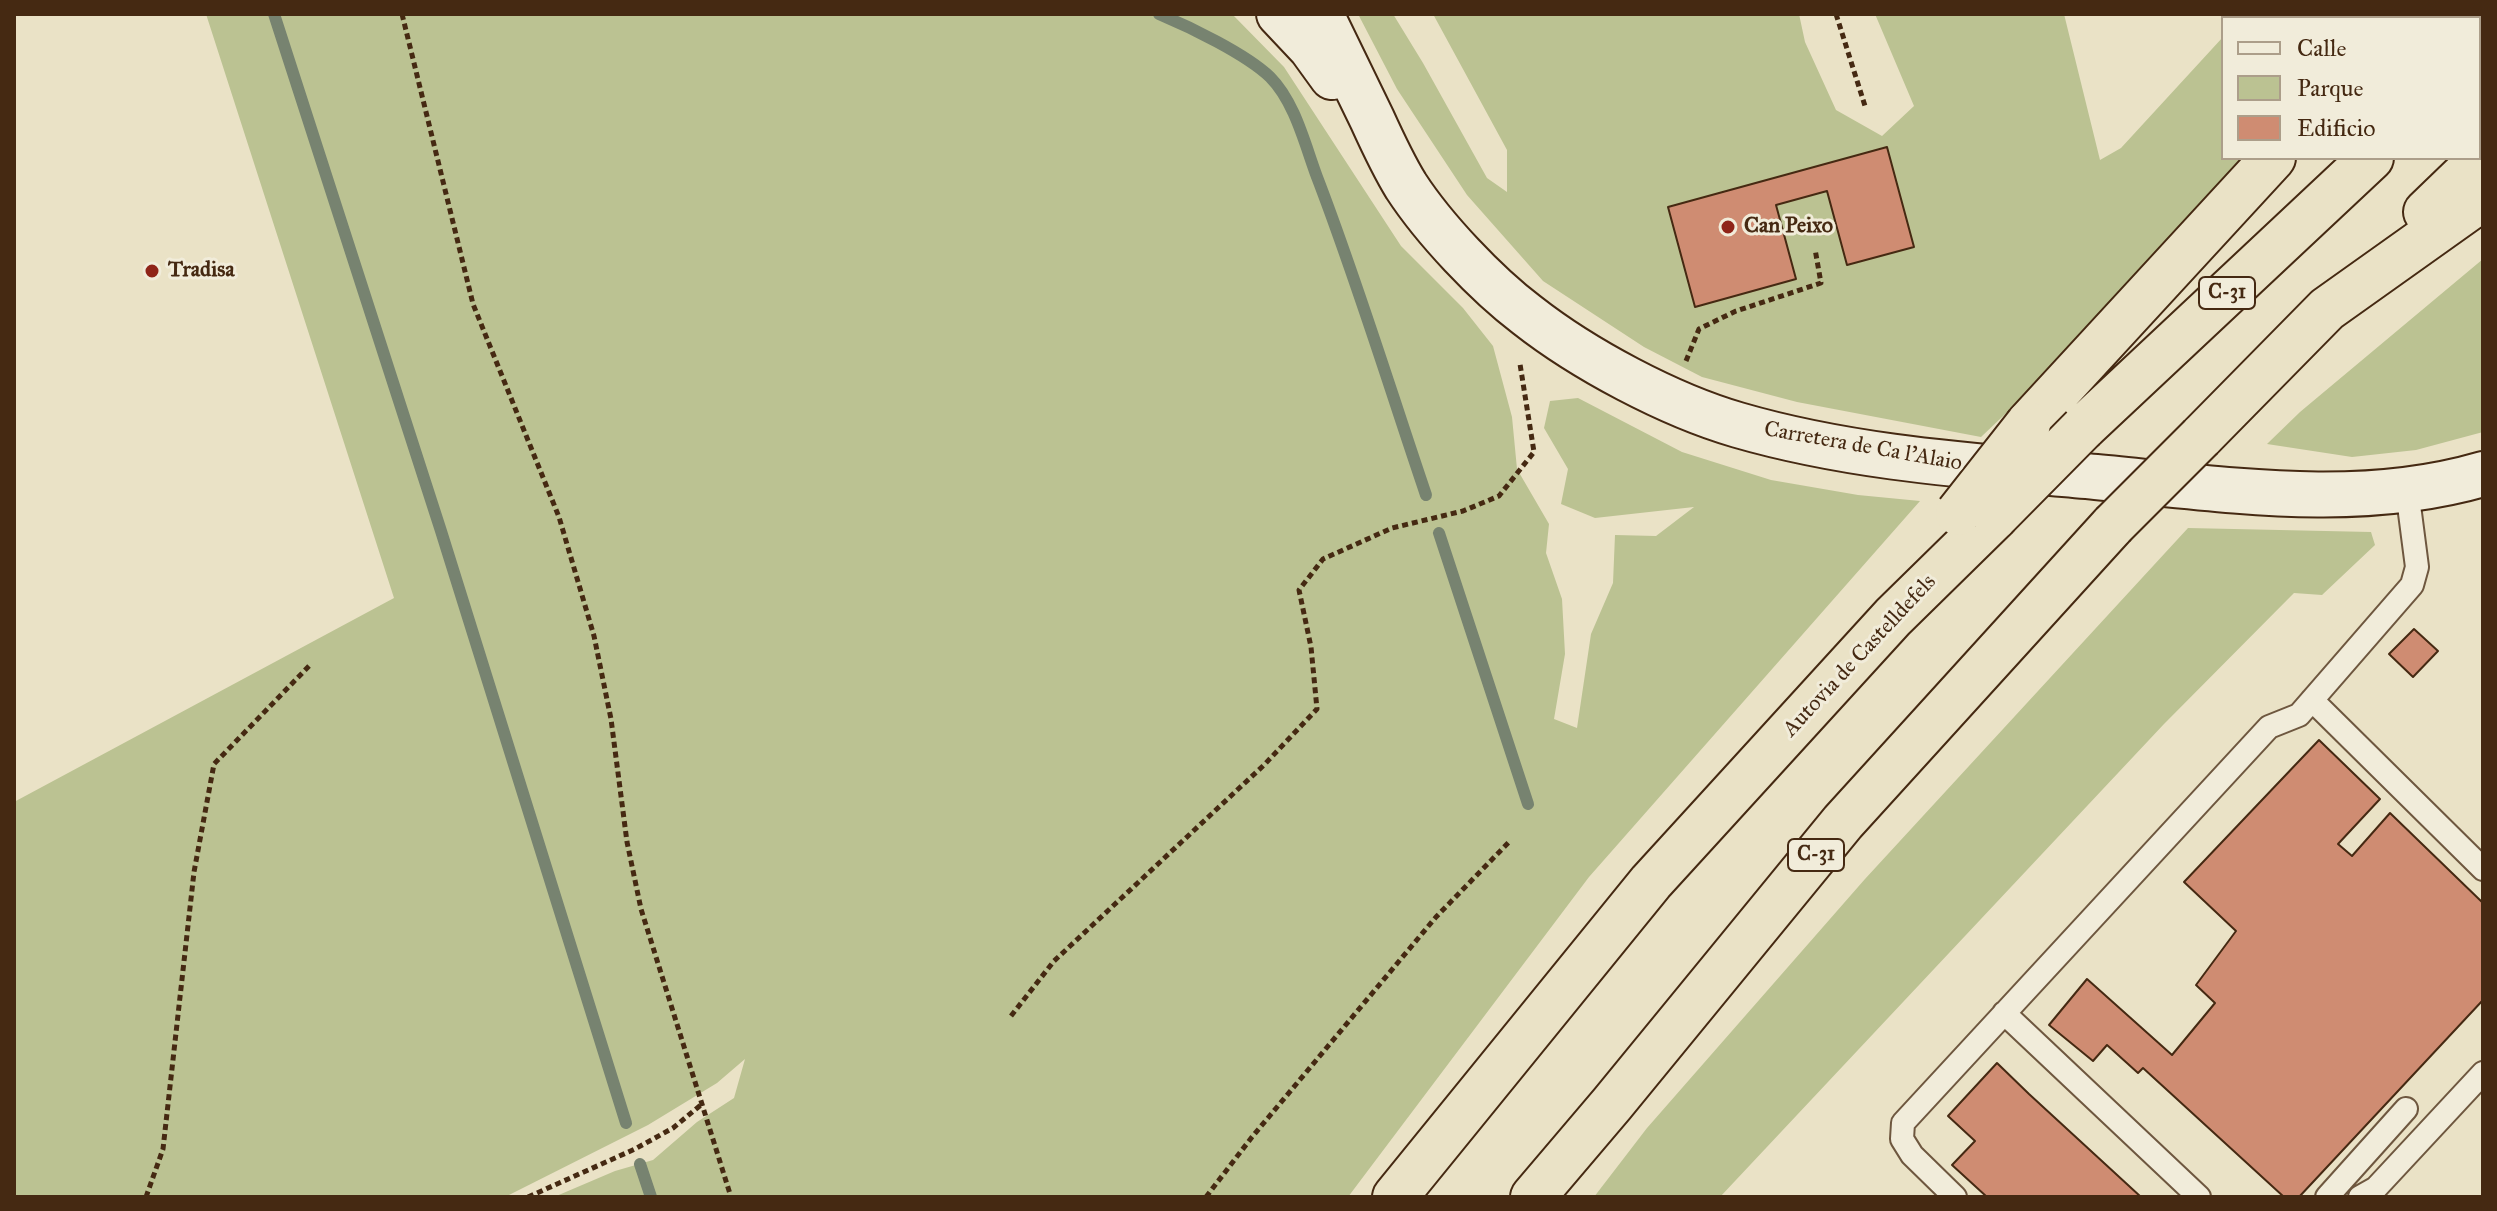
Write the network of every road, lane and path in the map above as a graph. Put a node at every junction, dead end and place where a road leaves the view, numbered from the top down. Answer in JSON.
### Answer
{"nodes":[{"id":1,"x":402,"y":14,"type":"edge"},
{"id":2,"x":1279,"y":14,"type":"edge"},
{"id":3,"x":1321,"y":14,"type":"edge"},
{"id":4,"x":1836,"y":14,"type":"edge"},
{"id":5,"x":1865,"y":106,"type":"dead end"},
{"id":6,"x":1390,"y":156,"type":"junction"},
{"id":7,"x":2271,"y":160,"type":"edge"},
{"id":8,"x":2369,"y":160,"type":"edge"},
{"id":9,"x":2480,"y":160,"type":"edge"},
{"id":10,"x":2483,"y":198,"type":"edge"},
{"id":11,"x":1815,"y":249,"type":"dead end"},
{"id":12,"x":1510,"y":299,"type":"junction"},
{"id":13,"x":2327,"y":309,"type":"junction"},
{"id":14,"x":1669,"y":399,"type":"junction"},
{"id":15,"x":2483,"y":474,"type":"edge"},
{"id":16,"x":2407,"y":490,"type":"junction"},
{"id":17,"x":1976,"y":515,"type":"junction"},
{"id":18,"x":310,"y":665,"type":"dead end"},
{"id":19,"x":2312,"y":700,"type":"junction"},
{"id":20,"x":1509,"y":842,"type":"dead end"},
{"id":21,"x":2483,"y":869,"type":"edge"},
{"id":22,"x":2004,"y":1013,"type":"junction"},
{"id":23,"x":1011,"y":1016,"type":"dead end"},
{"id":24,"x":2483,"y":1073,"type":"edge"},
{"id":25,"x":702,"y":1104,"type":"junction"},
{"id":26,"x":2406,"y":1109,"type":"dead end"},
{"id":27,"x":146,"y":1197,"type":"edge"},
{"id":28,"x":528,"y":1197,"type":"edge"},
{"id":29,"x":731,"y":1197,"type":"edge"},
{"id":30,"x":1206,"y":1197,"type":"edge"},
{"id":31,"x":1395,"y":1197,"type":"edge"},
{"id":32,"x":1533,"y":1197,"type":"edge"},
{"id":33,"x":1955,"y":1197,"type":"edge"},
{"id":34,"x":2199,"y":1197,"type":"edge"},
{"id":35,"x":2327,"y":1197,"type":"edge"},
{"id":36,"x":2360,"y":1197,"type":"edge"}],
"edges":[{"from":1,"to":25,"type":"path"},
{"from":2,"to":6,"type":"street","name":"Carretera de Ca l'Alaio"},
{"from":3,"to":6,"type":"street","name":"Carretera de Ca l'Alaio"},
{"from":4,"to":5,"type":"path"},
{"from":6,"to":12,"type":"street","name":"Carretera de Ca l'Alaio"},
{"from":7,"to":17,"type":"highway","bridge":true},
{"from":8,"to":17,"type":"highway","number":"C-31","bridge":true},
{"from":9,"to":13,"type":"highway","number":"C-31"},
{"from":10,"to":13,"type":"highway"},
{"from":11,"to":14,"type":"path"},
{"from":12,"to":14,"type":"street","name":"Carretera de Ca l'Alaio"},
{"from":12,"to":23,"type":"path"},
{"from":13,"to":32,"type":"highway","number":"C-31","bridge":true},
{"from":14,"to":16,"type":"street","name":"Carretera de Ca l'Alaio"},
{"from":15,"to":16,"type":"street","name":"Carretera de Ca l'Alaio"},
{"from":16,"to":19,"type":"lane"},
{"from":17,"to":31,"type":"highway","name":"Autovia de Castelldefels"},
{"from":18,"to":27,"type":"path"},
{"from":19,"to":21,"type":"lane"},
{"from":19,"to":22,"type":"lane"},
{"from":20,"to":30,"type":"path"},
{"from":22,"to":33,"type":"lane"},
{"from":22,"to":34,"type":"lane"},
{"from":24,"to":36,"type":"lane"},
{"from":25,"to":28,"type":"path"},
{"from":25,"to":29,"type":"path"},
{"from":26,"to":35,"type":"lane"}]}
